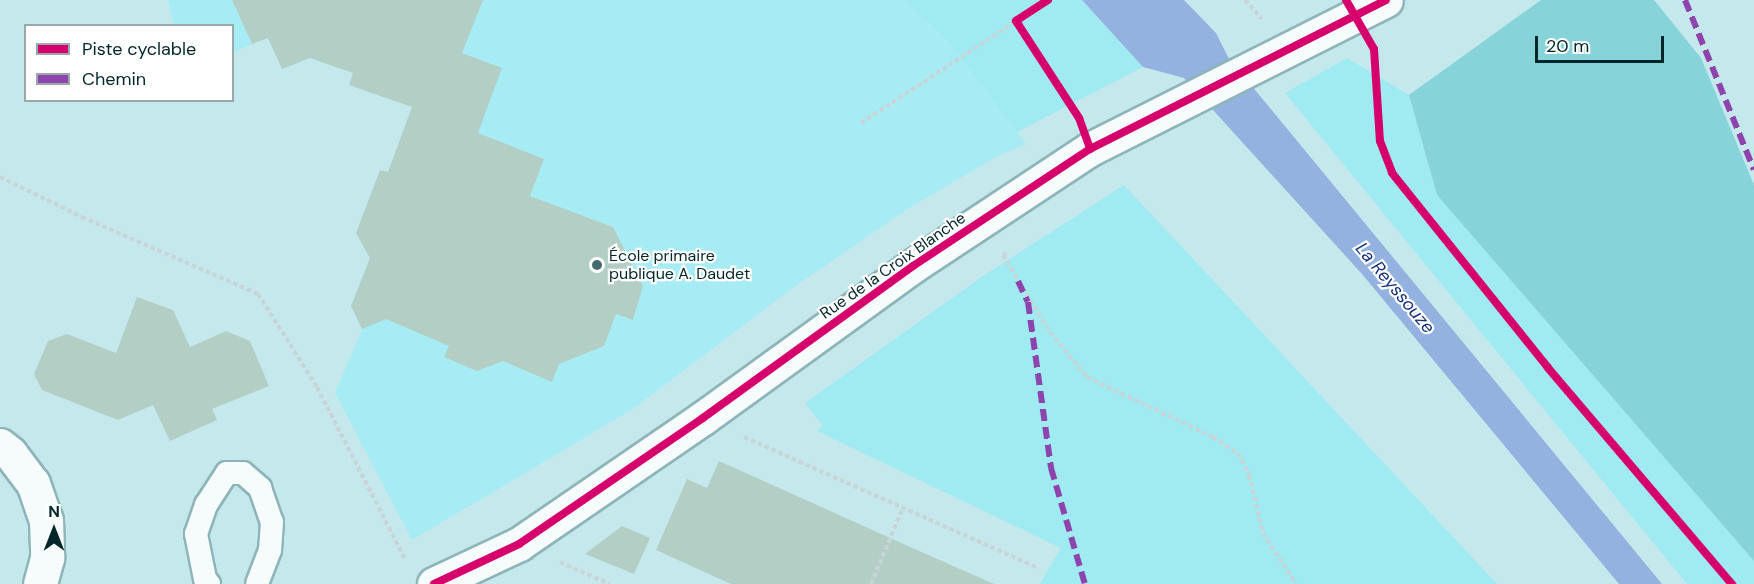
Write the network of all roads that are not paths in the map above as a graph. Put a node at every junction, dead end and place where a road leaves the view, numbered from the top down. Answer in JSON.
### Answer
{"nodes":[{"id":1,"x":1386,"y":0,"type":"edge"},
{"id":2,"x":0,"y":445,"type":"edge"},
{"id":3,"x":40,"y":584,"type":"edge"},
{"id":4,"x":209,"y":584,"type":"edge"},
{"id":5,"x":256,"y":584,"type":"edge"},
{"id":6,"x":434,"y":584,"type":"edge"}],
"edges":[{"from":1,"to":6,"type":"street","name":"Rue de la Croix Blanche"},
{"from":2,"to":3,"type":"street"},
{"from":4,"to":5,"type":"lane"}]}
